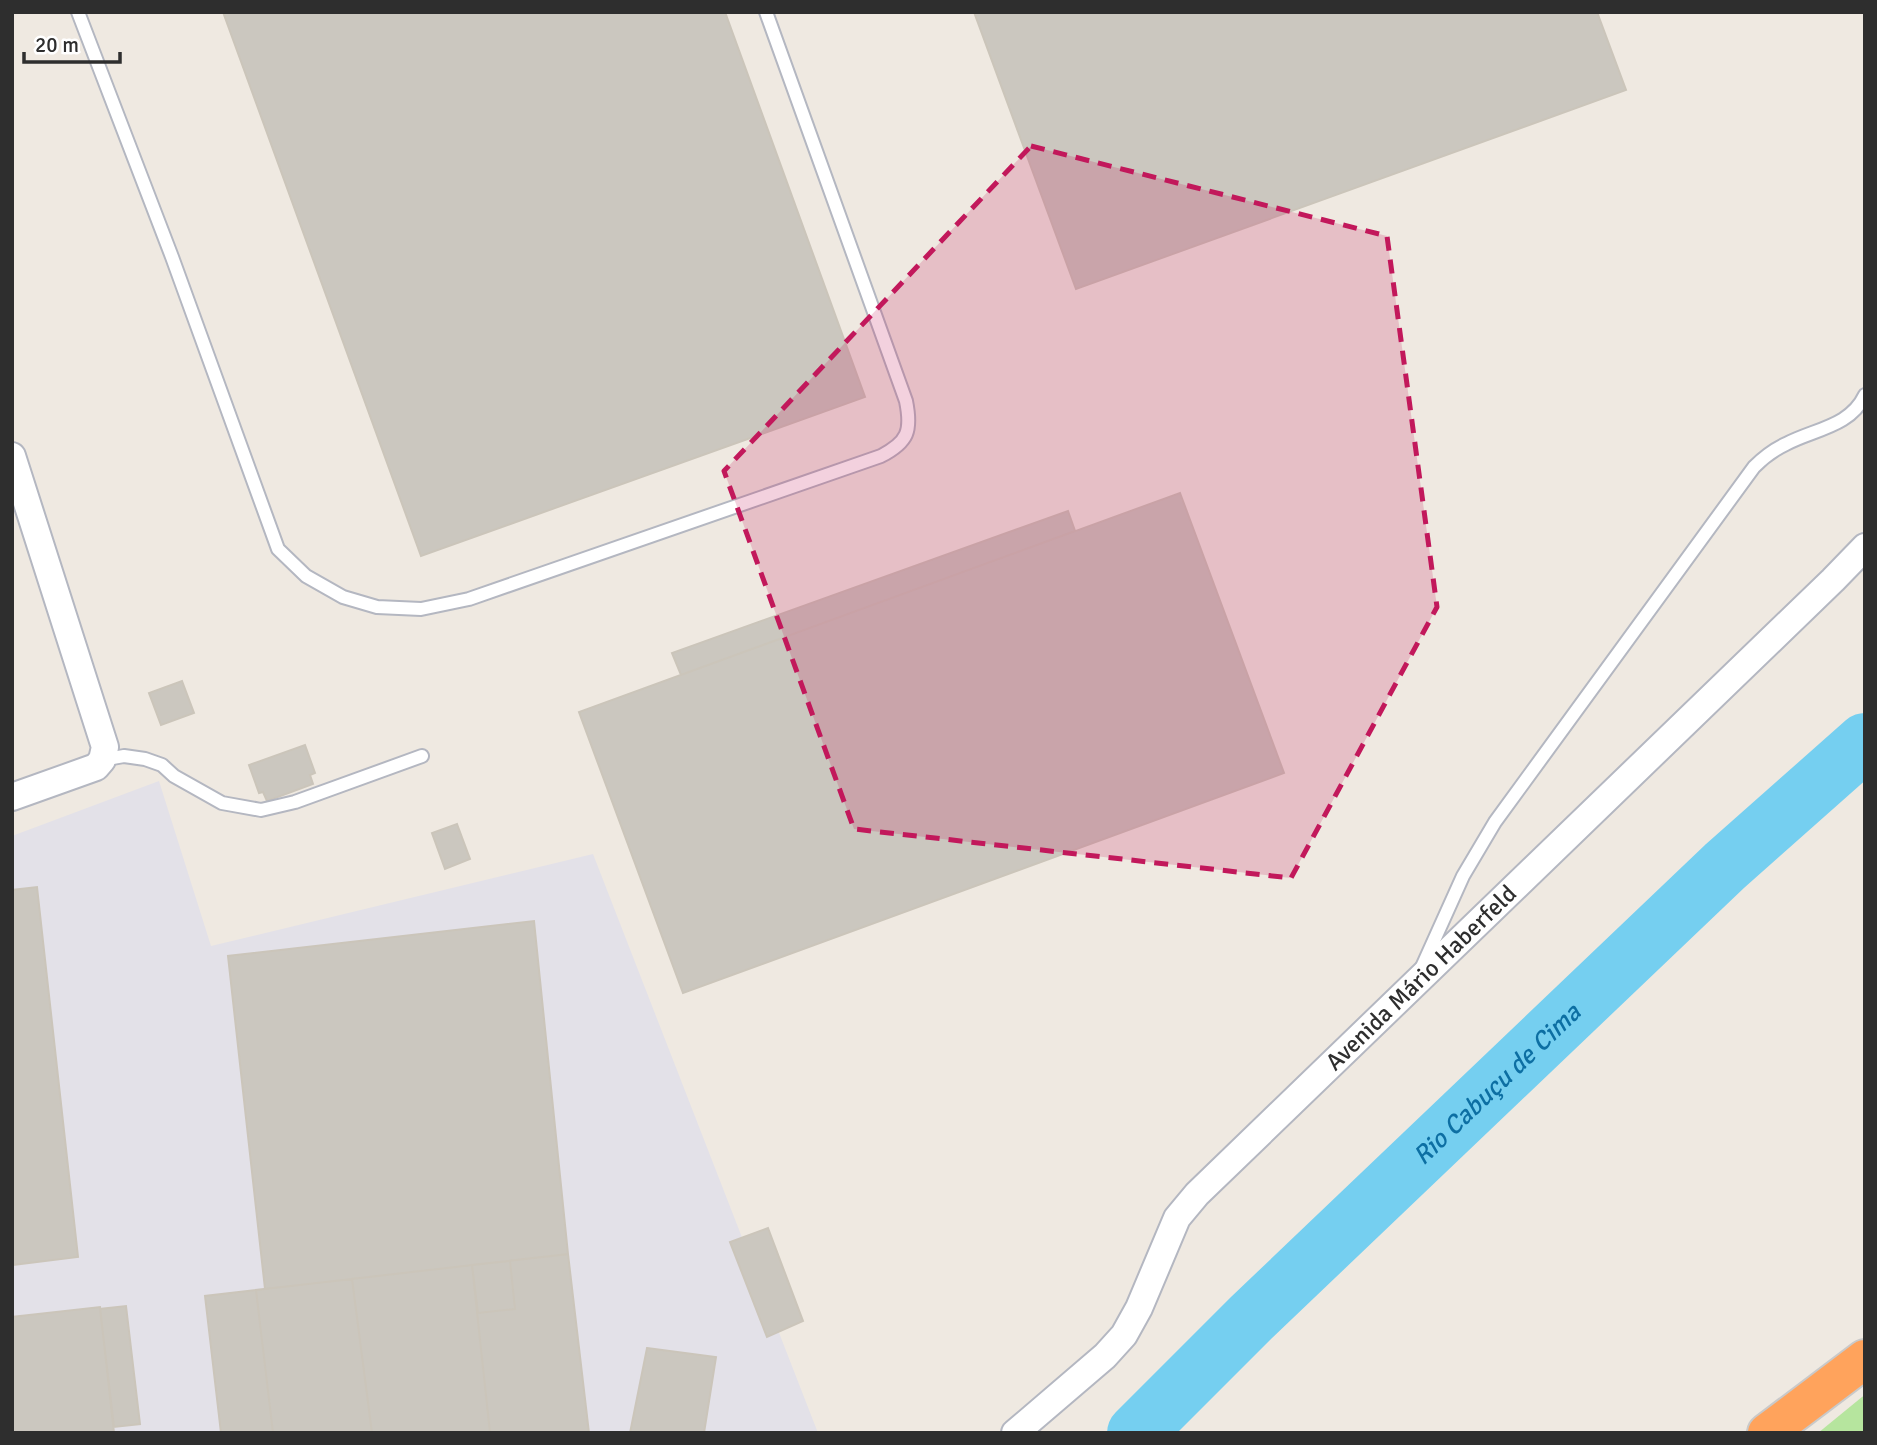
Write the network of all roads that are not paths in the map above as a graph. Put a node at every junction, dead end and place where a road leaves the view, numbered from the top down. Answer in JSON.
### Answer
{"nodes":[{"id":1,"x":79,"y":12,"type":"edge"},
{"id":2,"x":766,"y":12,"type":"edge"},
{"id":3,"x":1865,"y":395,"type":"edge"},
{"id":4,"x":12,"y":456,"type":"edge"},
{"id":5,"x":1865,"y":547,"type":"edge"},
{"id":6,"x":422,"y":756,"type":"dead end"},
{"id":7,"x":102,"y":760,"type":"junction"},
{"id":8,"x":12,"y":797,"type":"edge"},
{"id":9,"x":1415,"y":983,"type":"junction"},
{"id":10,"x":1865,"y":1359,"type":"edge"},
{"id":11,"x":1015,"y":1433,"type":"edge"},
{"id":12,"x":1767,"y":1433,"type":"edge"}],
"edges":[{"from":1,"to":2,"type":"lane"},
{"from":3,"to":9,"type":"lane"},
{"from":4,"to":7,"type":"street"},
{"from":5,"to":9,"type":"street","name":"Avenida Mário Haberfeld"},
{"from":6,"to":7,"type":"lane"},
{"from":7,"to":8,"type":"street"},
{"from":9,"to":11,"type":"street","name":"Avenida Mário Haberfeld"},
{"from":10,"to":12,"type":"highway"}]}
